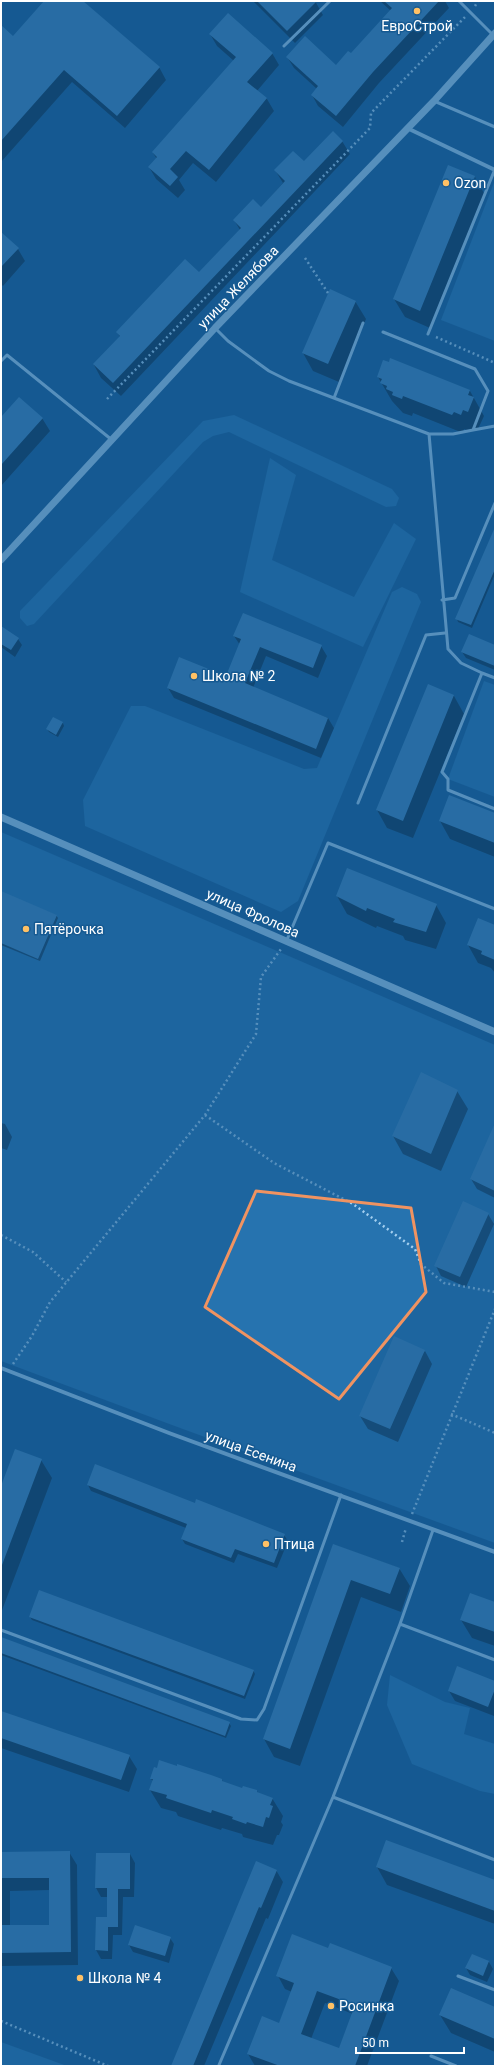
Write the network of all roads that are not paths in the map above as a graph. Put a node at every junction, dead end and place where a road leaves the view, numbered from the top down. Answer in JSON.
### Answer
{"nodes":[{"id":1,"x":330,"y":1,"type":"edge"},
{"id":2,"x":459,"y":1,"type":"edge"},
{"id":3,"x":494,"y":34,"type":"edge"},
{"id":4,"x":284,"y":46,"type":"dead end"},
{"id":5,"x":434,"y":101,"type":"junction"},
{"id":6,"x":495,"y":127,"type":"edge"},
{"id":7,"x":407,"y":128,"type":"junction"},
{"id":8,"x":495,"y":170,"type":"edge"},
{"id":9,"x":363,"y":323,"type":"dead end"},
{"id":10,"x":215,"y":328,"type":"junction"},
{"id":11,"x":383,"y":332,"type":"dead end"},
{"id":12,"x":428,"y":334,"type":"road end"},
{"id":13,"x":1,"y":361,"type":"edge"},
{"id":14,"x":334,"y":398,"type":"junction"},
{"id":15,"x":495,"y":426,"type":"edge"},
{"id":16,"x":473,"y":430,"type":"junction"},
{"id":17,"x":429,"y":434,"type":"junction"},
{"id":18,"x":112,"y":440,"type":"junction"},
{"id":19,"x":495,"y":503,"type":"edge"},
{"id":20,"x":1,"y":560,"type":"edge"},
{"id":21,"x":442,"y":600,"type":"junction"},
{"id":22,"x":445,"y":632,"type":"junction"},
{"id":23,"x":482,"y":673,"type":"junction"},
{"id":24,"x":495,"y":678,"type":"edge"},
{"id":25,"x":358,"y":803,"type":"dead end"},
{"id":26,"x":495,"y":808,"type":"edge"},
{"id":27,"x":1,"y":817,"type":"edge"},
{"id":28,"x":495,"y":909,"type":"edge"},
{"id":29,"x":286,"y":942,"type":"junction"},
{"id":30,"x":495,"y":1032,"type":"edge"},
{"id":31,"x":1,"y":1368,"type":"edge"},
{"id":32,"x":341,"y":1495,"type":"junction"},
{"id":33,"x":433,"y":1530,"type":"junction"},
{"id":34,"x":495,"y":1552,"type":"edge"},
{"id":35,"x":400,"y":1624,"type":"junction"},
{"id":36,"x":1,"y":1630,"type":"edge"},
{"id":37,"x":495,"y":1660,"type":"edge"},
{"id":38,"x":333,"y":1797,"type":"junction"},
{"id":39,"x":495,"y":1860,"type":"edge"},
{"id":40,"x":458,"y":1976,"type":"dead end"},
{"id":41,"x":495,"y":1990,"type":"edge"},
{"id":42,"x":431,"y":2056,"type":"dead end"},
{"id":43,"x":219,"y":2065,"type":"edge"},
{"id":44,"x":456,"y":2066,"type":"edge"}],
"edges":[{"from":1,"to":4,"type":"lane"},
{"from":2,"to":3,"type":"lane"},
{"from":3,"to":5,"type":"street","name":"улица Желябова"},
{"from":5,"to":6,"type":"lane"},
{"from":5,"to":7,"type":"street","name":"улица Желябова"},
{"from":7,"to":8,"type":"street"},
{"from":7,"to":10,"type":"street","name":"улица Желябова"},
{"from":8,"to":12,"type":"lane"},
{"from":9,"to":14,"type":"lane"},
{"from":10,"to":14,"type":"lane"},
{"from":10,"to":18,"type":"street","name":"улица Желябова"},
{"from":11,"to":16,"type":"lane"},
{"from":13,"to":18,"type":"lane"},
{"from":14,"to":17,"type":"lane"},
{"from":15,"to":16,"type":"lane"},
{"from":16,"to":17,"type":"lane"},
{"from":17,"to":21,"type":"lane"},
{"from":18,"to":20,"type":"street","name":"улица Желябова"},
{"from":19,"to":21,"type":"lane"},
{"from":21,"to":22,"type":"lane"},
{"from":22,"to":23,"type":"lane"},
{"from":22,"to":25,"type":"lane"},
{"from":23,"to":24,"type":"lane"},
{"from":23,"to":26,"type":"lane"},
{"from":27,"to":29,"type":"street","name":"улица Фролова"},
{"from":28,"to":29,"type":"lane"},
{"from":29,"to":30,"type":"street","name":"улица Фролова"},
{"from":31,"to":32,"type":"street","name":"улица Есенина"},
{"from":32,"to":33,"type":"street","name":"улица Есенина"},
{"from":32,"to":36,"type":"lane"},
{"from":33,"to":34,"type":"street","name":"улица Есенина"},
{"from":33,"to":35,"type":"lane"},
{"from":35,"to":37,"type":"lane"},
{"from":35,"to":38,"type":"lane"},
{"from":38,"to":39,"type":"lane"},
{"from":38,"to":43,"type":"lane"},
{"from":40,"to":41,"type":"lane"},
{"from":42,"to":44,"type":"lane"}]}
